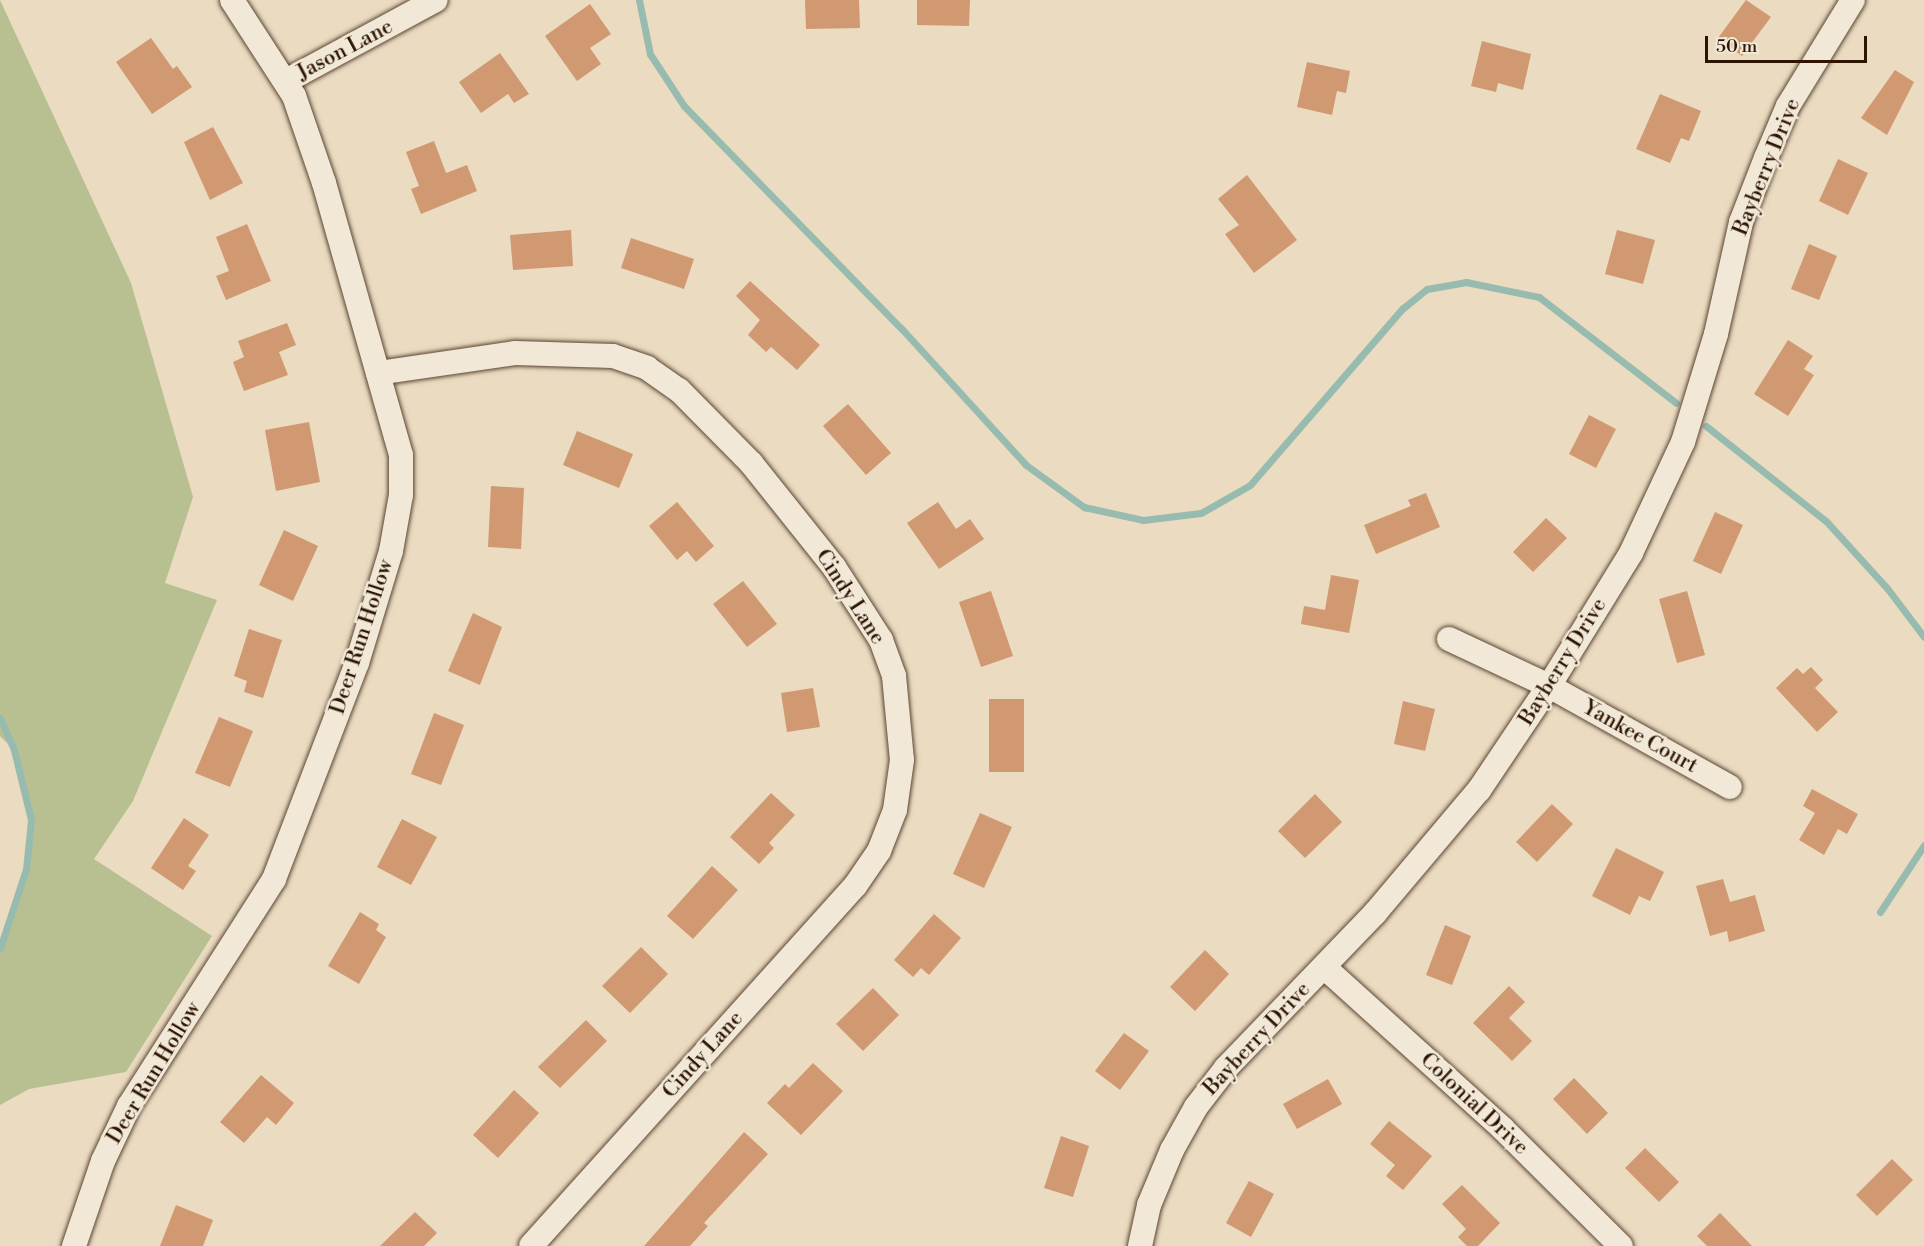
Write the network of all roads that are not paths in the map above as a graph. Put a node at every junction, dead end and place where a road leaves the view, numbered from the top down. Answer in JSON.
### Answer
{"nodes":[{"id":1,"x":232,"y":0,"type":"edge"},
{"id":2,"x":436,"y":0,"type":"edge"},
{"id":3,"x":1853,"y":0,"type":"edge"},
{"id":4,"x":286,"y":81,"type":"junction"},
{"id":5,"x":378,"y":373,"type":"junction"},
{"id":6,"x":1449,"y":639,"type":"dead end"},
{"id":7,"x":1550,"y":686,"type":"junction"},
{"id":8,"x":1730,"y":788,"type":"dead end"},
{"id":9,"x":1324,"y":967,"type":"junction"},
{"id":10,"x":74,"y":1246,"type":"edge"},
{"id":11,"x":531,"y":1246,"type":"edge"},
{"id":12,"x":1140,"y":1246,"type":"edge"},
{"id":13,"x":1621,"y":1246,"type":"edge"}],
"edges":[{"from":1,"to":4,"type":"street","name":"Deer Run Hollow"},
{"from":2,"to":4,"type":"street","name":"Jason Lane"},
{"from":3,"to":7,"type":"street","name":"Bayberry Drive"},
{"from":4,"to":5,"type":"street","name":"Deer Run Hollow"},
{"from":5,"to":10,"type":"street","name":"Deer Run Hollow"},
{"from":5,"to":11,"type":"street","name":"Cindy Lane"},
{"from":6,"to":7,"type":"street","name":"Yankee Court"},
{"from":7,"to":8,"type":"street","name":"Yankee Court"},
{"from":7,"to":9,"type":"street","name":"Bayberry Drive"},
{"from":9,"to":12,"type":"street","name":"Bayberry Drive"},
{"from":9,"to":13,"type":"street","name":"Colonial Drive"}]}
